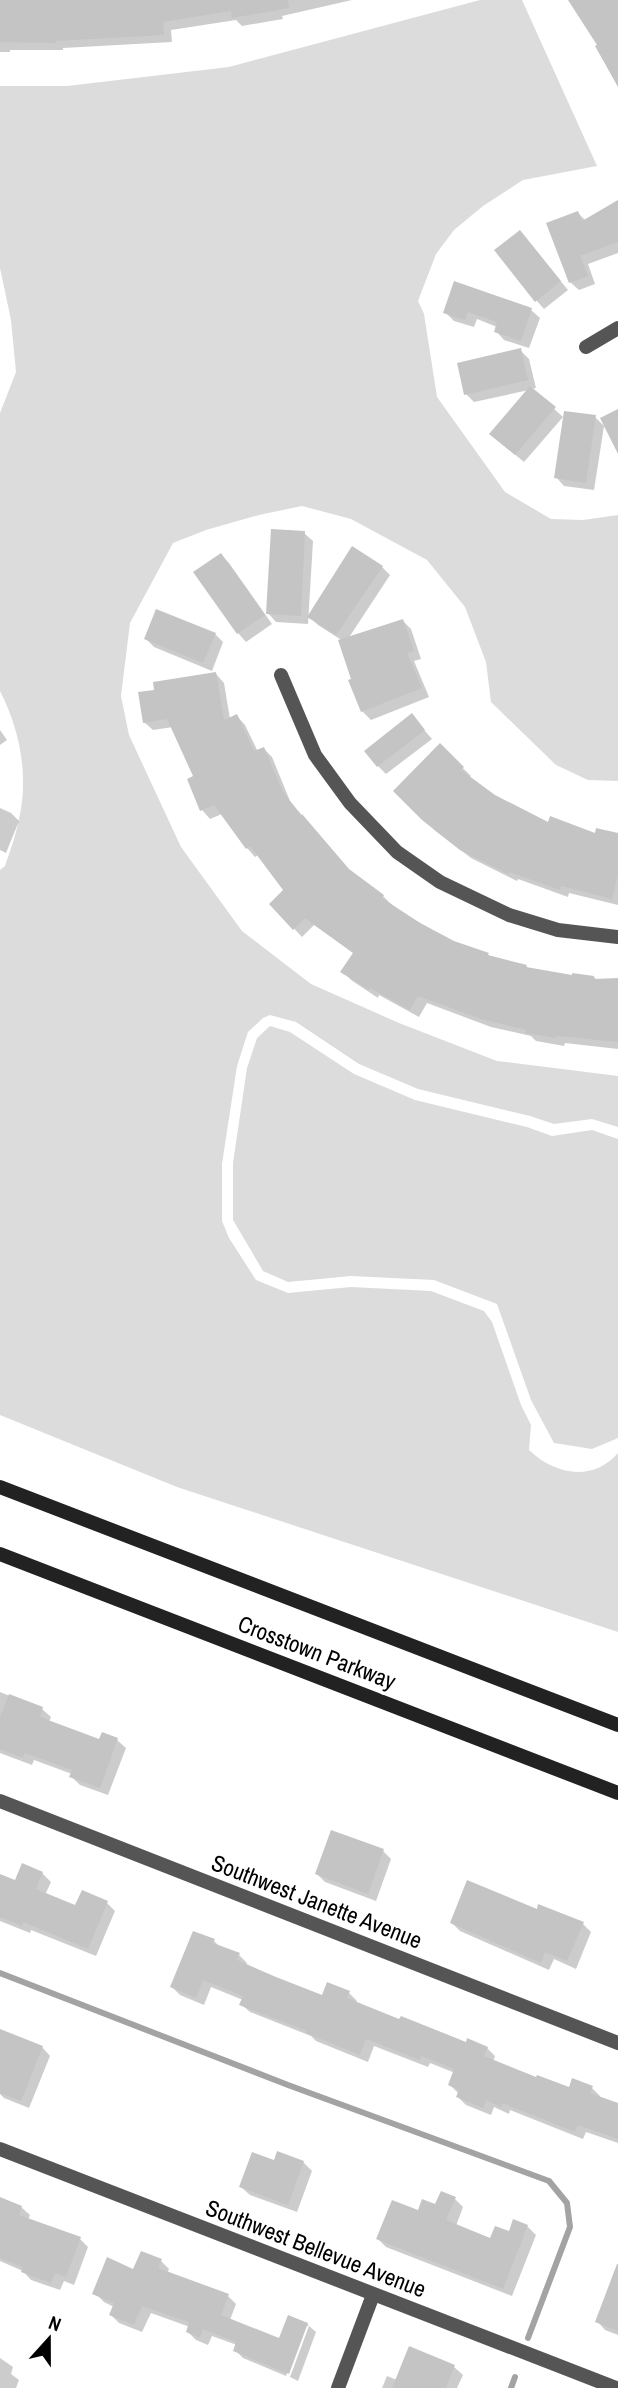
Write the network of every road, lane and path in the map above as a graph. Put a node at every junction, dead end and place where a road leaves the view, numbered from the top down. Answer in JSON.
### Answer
{"nodes":[{"id":1,"x":618,"y":328,"type":"edge"},
{"id":2,"x":586,"y":346,"type":"dead end"},
{"id":3,"x":281,"y":675,"type":"dead end"},
{"id":4,"x":618,"y":937,"type":"edge"},
{"id":5,"x":0,"y":1487,"type":"edge"},
{"id":6,"x":0,"y":1554,"type":"edge"},
{"id":7,"x":618,"y":1725,"type":"edge"},
{"id":8,"x":618,"y":1793,"type":"edge"},
{"id":9,"x":0,"y":1801,"type":"edge"},
{"id":10,"x":618,"y":2043,"type":"edge"},
{"id":11,"x":0,"y":2148,"type":"edge"},
{"id":12,"x":373,"y":2295,"type":"junction"},
{"id":13,"x":338,"y":2388,"type":"edge"},
{"id":14,"x":616,"y":2388,"type":"edge"}],
"edges":[{"from":1,"to":2,"type":"street"},
{"from":3,"to":4,"type":"street"},
{"from":5,"to":7,"type":"main road","name":"Crosstown Parkway"},
{"from":6,"to":8,"type":"main road","name":"Crosstown Parkway"},
{"from":9,"to":10,"type":"street","name":"Southwest Janette Avenue"},
{"from":11,"to":12,"type":"street","name":"Southwest Bellevue Avenue"},
{"from":12,"to":13,"type":"street"},
{"from":12,"to":14,"type":"street","name":"Southwest Bellevue Avenue"}]}
